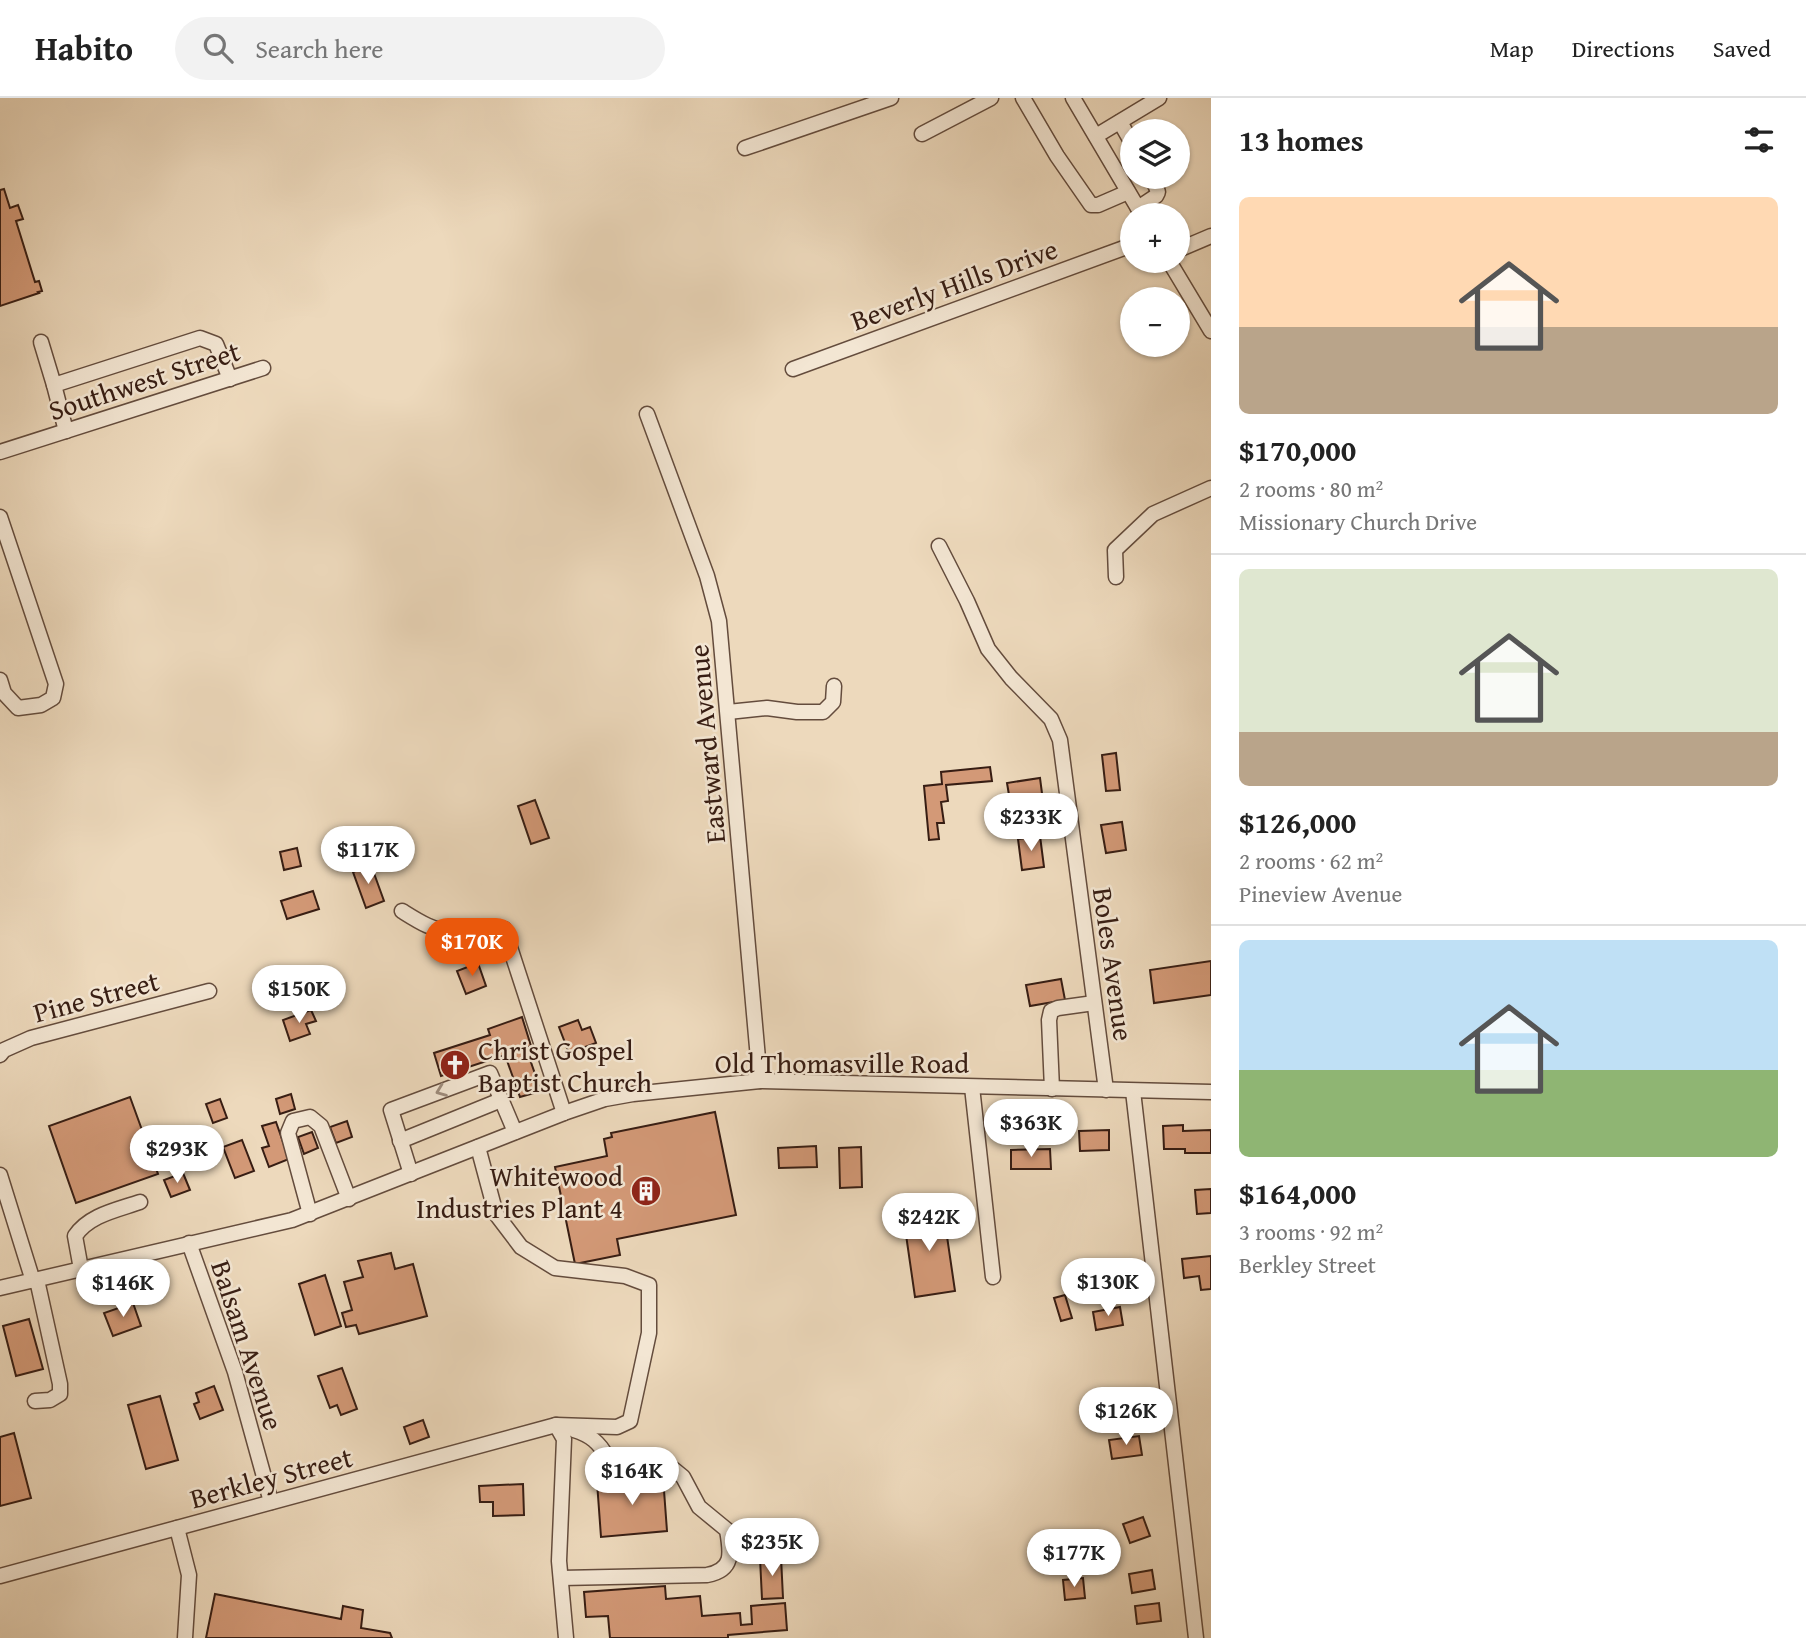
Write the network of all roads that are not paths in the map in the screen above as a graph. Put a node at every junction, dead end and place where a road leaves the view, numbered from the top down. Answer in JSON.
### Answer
{"nodes":[{"id":1,"x":891,"y":98,"type":"edge"},
{"id":2,"x":991,"y":98,"type":"edge"},
{"id":3,"x":1023,"y":98,"type":"edge"},
{"id":4,"x":1073,"y":98,"type":"edge"},
{"id":5,"x":1159,"y":98,"type":"edge"},
{"id":6,"x":1125,"y":119,"type":"edge"},
{"id":7,"x":1120,"y":122,"type":"edge"},
{"id":8,"x":922,"y":134,"type":"dead end"},
{"id":9,"x":1096,"y":136,"type":"junction"},
{"id":10,"x":745,"y":148,"type":"dead end"},
{"id":11,"x":1157,"y":189,"type":"edge"},
{"id":12,"x":1128,"y":192,"type":"junction"},
{"id":13,"x":1135,"y":203,"type":"edge"},
{"id":14,"x":1149,"y":203,"type":"edge"},
{"id":15,"x":1211,"y":236,"type":"edge"},
{"id":16,"x":1190,"y":245,"type":"edge"},
{"id":17,"x":1120,"y":249,"type":"edge"},
{"id":18,"x":1177,"y":273,"type":"edge"},
{"id":19,"x":1209,"y":323,"type":"edge"},
{"id":20,"x":41,"y":342,"type":"dead end"},
{"id":21,"x":263,"y":368,"type":"dead end"},
{"id":22,"x":793,"y":369,"type":"dead end"},
{"id":23,"x":230,"y":379,"type":"junction"},
{"id":24,"x":54,"y":385,"type":"junction"},
{"id":25,"x":647,"y":414,"type":"dead end"},
{"id":26,"x":66,"y":431,"type":"junction"},
{"id":27,"x":0,"y":452,"type":"edge"},
{"id":28,"x":1211,"y":488,"type":"edge"},
{"id":29,"x":0,"y":517,"type":"edge"},
{"id":30,"x":4,"y":541,"type":"edge"},
{"id":31,"x":939,"y":546,"type":"dead end"},
{"id":32,"x":1116,"y":577,"type":"dead end"},
{"id":33,"x":0,"y":680,"type":"edge"},
{"id":34,"x":834,"y":685,"type":"dead end"},
{"id":35,"x":728,"y":712,"type":"junction"},
{"id":36,"x":402,"y":911,"type":"dead end"},
{"id":37,"x":209,"y":991,"type":"dead end"},
{"id":38,"x":1094,"y":1003,"type":"junction"},
{"id":39,"x":0,"y":1055,"type":"edge"},
{"id":40,"x":760,"y":1081,"type":"junction"},
{"id":41,"x":972,"y":1087,"type":"junction"},
{"id":42,"x":1052,"y":1089,"type":"junction"},
{"id":43,"x":1106,"y":1090,"type":"junction"},
{"id":44,"x":1133,"y":1091,"type":"junction"},
{"id":45,"x":1211,"y":1092,"type":"edge"},
{"id":46,"x":501,"y":1100,"type":"junction"},
{"id":47,"x":564,"y":1112,"type":"junction"},
{"id":48,"x":515,"y":1132,"type":"junction"},
{"id":49,"x":400,"y":1141,"type":"junction"},
{"id":50,"x":478,"y":1147,"type":"junction"},
{"id":51,"x":411,"y":1174,"type":"junction"},
{"id":52,"x":0,"y":1175,"type":"edge"},
{"id":53,"x":349,"y":1199,"type":"junction"},
{"id":54,"x":140,"y":1202,"type":"dead end"},
{"id":55,"x":310,"y":1214,"type":"junction"},
{"id":56,"x":189,"y":1243,"type":"junction"},
{"id":57,"x":81,"y":1269,"type":"junction"},
{"id":58,"x":993,"y":1277,"type":"dead end"},
{"id":59,"x":35,"y":1281,"type":"junction"},
{"id":60,"x":0,"y":1288,"type":"edge"},
{"id":61,"x":34,"y":1401,"type":"dead end"},
{"id":62,"x":556,"y":1424,"type":"junction"},
{"id":63,"x":271,"y":1502,"type":"junction"},
{"id":64,"x":177,"y":1528,"type":"junction"},
{"id":65,"x":0,"y":1576,"type":"edge"},
{"id":66,"x":561,"y":1578,"type":"junction"},
{"id":67,"x":185,"y":1638,"type":"edge"},
{"id":68,"x":566,"y":1638,"type":"edge"},
{"id":69,"x":1196,"y":1638,"type":"edge"}],
"edges":[{"from":1,"to":10,"type":"street"},
{"from":2,"to":8,"type":"street"},
{"from":3,"to":12,"type":"street"},
{"from":4,"to":9,"type":"street"},
{"from":5,"to":6,"type":"street"},
{"from":7,"to":9,"type":"street"},
{"from":9,"to":12,"type":"street"},
{"from":11,"to":14,"type":"street"},
{"from":12,"to":13,"type":"street"},
{"from":15,"to":16,"type":"street"},
{"from":17,"to":22,"type":"street","name":"Beverly Hills Drive"},
{"from":18,"to":19,"type":"street"},
{"from":20,"to":24,"type":"street"},
{"from":21,"to":23,"type":"street","name":"Southwest Street"},
{"from":23,"to":24,"type":"street"},
{"from":23,"to":26,"type":"street","name":"Southwest Street"},
{"from":24,"to":26,"type":"street"},
{"from":25,"to":35,"type":"street","name":"Eastward Avenue"},
{"from":26,"to":27,"type":"street","name":"Southwest Street"},
{"from":28,"to":32,"type":"street"},
{"from":29,"to":30,"type":"street"},
{"from":30,"to":33,"type":"street"},
{"from":31,"to":38,"type":"street","name":"Boles Avenue"},
{"from":34,"to":35,"type":"street"},
{"from":35,"to":40,"type":"street","name":"Eastward Avenue"},
{"from":36,"to":47,"type":"street"},
{"from":37,"to":39,"type":"street","name":"Pine Street"},
{"from":38,"to":42,"type":"street"},
{"from":38,"to":43,"type":"street","name":"Boles Avenue"},
{"from":40,"to":41,"type":"street","name":"Old Thomasville Road"},
{"from":40,"to":47,"type":"street","name":"Old Thomasville Road"},
{"from":41,"to":42,"type":"street","name":"Old Thomasville Road"},
{"from":41,"to":58,"type":"street"},
{"from":42,"to":43,"type":"street","name":"Old Thomasville Road"},
{"from":43,"to":44,"type":"street","name":"Old Thomasville Road"},
{"from":44,"to":45,"type":"street","name":"Old Thomasville Road"},
{"from":44,"to":69,"type":"street"},
{"from":46,"to":48,"type":"street"},
{"from":46,"to":49,"type":"street"},
{"from":46,"to":49,"type":"street","one_way":true},
{"from":47,"to":48,"type":"street","name":"Old Thomasville Road"},
{"from":48,"to":50,"type":"street","name":"Old Thomasville Road"},
{"from":49,"to":51,"type":"street"},
{"from":50,"to":51,"type":"street","name":"Old Thomasville Road"},
{"from":50,"to":62,"type":"street","name":"Berkley Street"},
{"from":51,"to":53,"type":"street","name":"Old Thomasville Road"},
{"from":52,"to":59,"type":"street"},
{"from":53,"to":55,"type":"street","name":"Old Thomasville Road"},
{"from":53,"to":55,"type":"street"},
{"from":54,"to":57,"type":"street"},
{"from":55,"to":56,"type":"street","name":"Old Thomasville Road"},
{"from":56,"to":57,"type":"street","name":"Old Thomasville Road"},
{"from":56,"to":63,"type":"street","name":"Balsam Avenue"},
{"from":57,"to":59,"type":"street","name":"Old Thomasville Road"},
{"from":59,"to":60,"type":"street","name":"Old Thomasville Road"},
{"from":59,"to":61,"type":"street"},
{"from":62,"to":63,"type":"street","name":"Berkley Street"},
{"from":62,"to":66,"type":"street"},
{"from":62,"to":66,"type":"street"},
{"from":63,"to":64,"type":"street","name":"Berkley Street"},
{"from":64,"to":65,"type":"street","name":"Berkley Street"},
{"from":64,"to":67,"type":"street"},
{"from":66,"to":68,"type":"street"}]}
